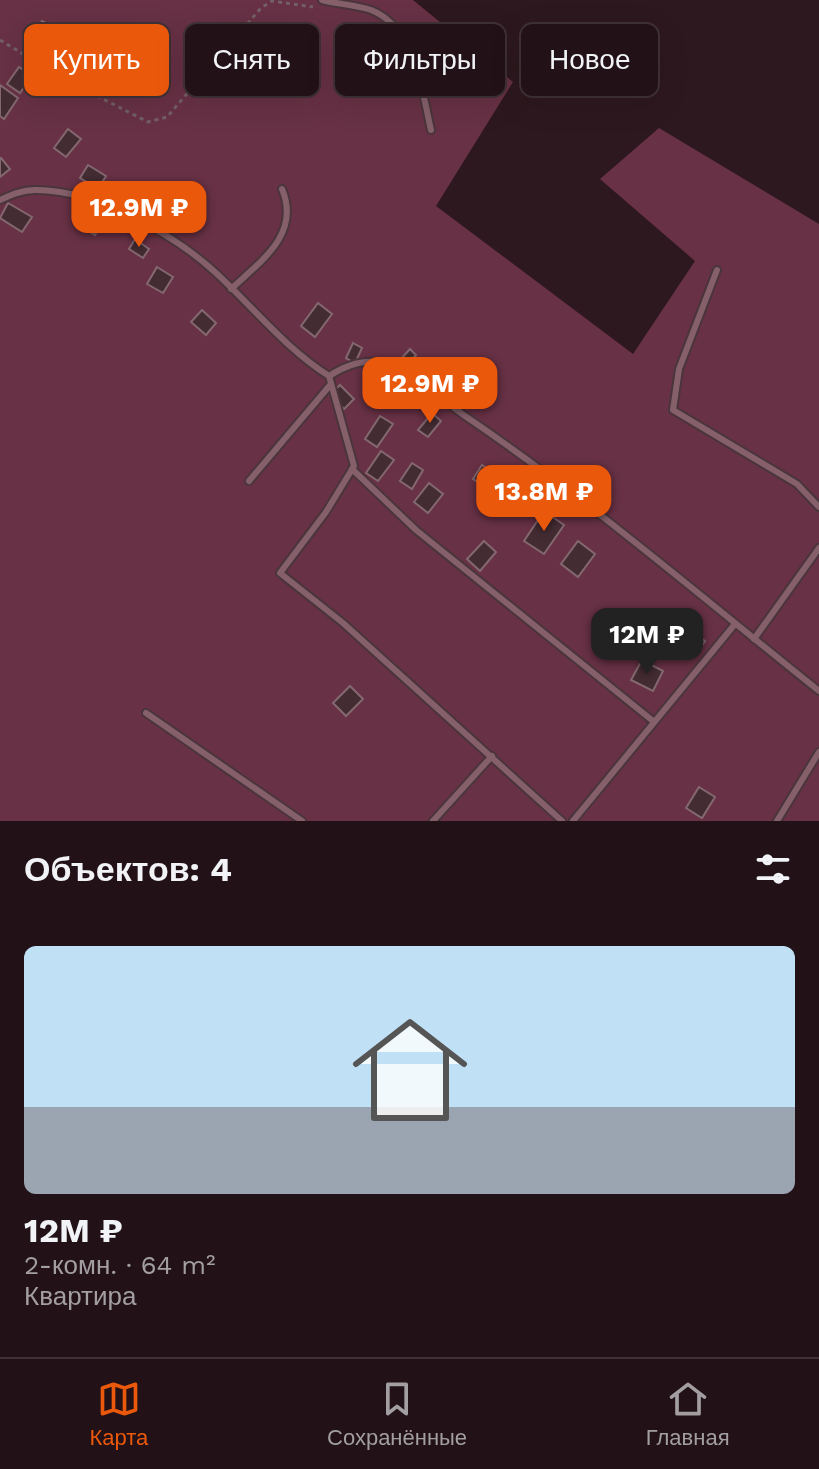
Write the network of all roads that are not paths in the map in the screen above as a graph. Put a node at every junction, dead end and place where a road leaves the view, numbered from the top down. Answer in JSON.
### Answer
{"nodes":[{"id":1,"x":322,"y":0,"type":"edge"},
{"id":2,"x":431,"y":130,"type":"dead end"},
{"id":3,"x":282,"y":189,"type":"dead end"},
{"id":4,"x":0,"y":200,"type":"edge"},
{"id":5,"x":717,"y":270,"type":"dead end"},
{"id":6,"x":231,"y":289,"type":"junction"},
{"id":7,"x":330,"y":380,"type":"junction"},
{"id":8,"x":352,"y":469,"type":"junction"},
{"id":9,"x":249,"y":481,"type":"dead end"},
{"id":10,"x":819,"y":507,"type":"edge"},
{"id":11,"x":819,"y":548,"type":"edge"},
{"id":12,"x":735,"y":624,"type":"junction"},
{"id":13,"x":754,"y":639,"type":"junction"},
{"id":14,"x":819,"y":691,"type":"edge"},
{"id":15,"x":146,"y":713,"type":"dead end"},
{"id":16,"x":653,"y":721,"type":"junction"},
{"id":17,"x":819,"y":752,"type":"edge"},
{"id":18,"x":492,"y":756,"type":"junction"},
{"id":19,"x":302,"y":821,"type":"edge"},
{"id":20,"x":433,"y":821,"type":"edge"},
{"id":21,"x":562,"y":821,"type":"edge"},
{"id":22,"x":573,"y":821,"type":"edge"},
{"id":23,"x":777,"y":821,"type":"edge"}],
"edges":[{"from":1,"to":2,"type":"lane"},
{"from":3,"to":6,"type":"lane"},
{"from":4,"to":6,"type":"lane"},
{"from":5,"to":10,"type":"lane"},
{"from":6,"to":7,"type":"lane"},
{"from":7,"to":8,"type":"lane"},
{"from":7,"to":9,"type":"lane"},
{"from":7,"to":12,"type":"lane"},
{"from":8,"to":16,"type":"lane"},
{"from":8,"to":18,"type":"lane"},
{"from":11,"to":13,"type":"lane"},
{"from":12,"to":13,"type":"lane"},
{"from":12,"to":16,"type":"lane"},
{"from":13,"to":14,"type":"lane"},
{"from":15,"to":19,"type":"lane"},
{"from":16,"to":22,"type":"lane"},
{"from":17,"to":23,"type":"lane"},
{"from":18,"to":20,"type":"lane"},
{"from":18,"to":21,"type":"lane"}]}
